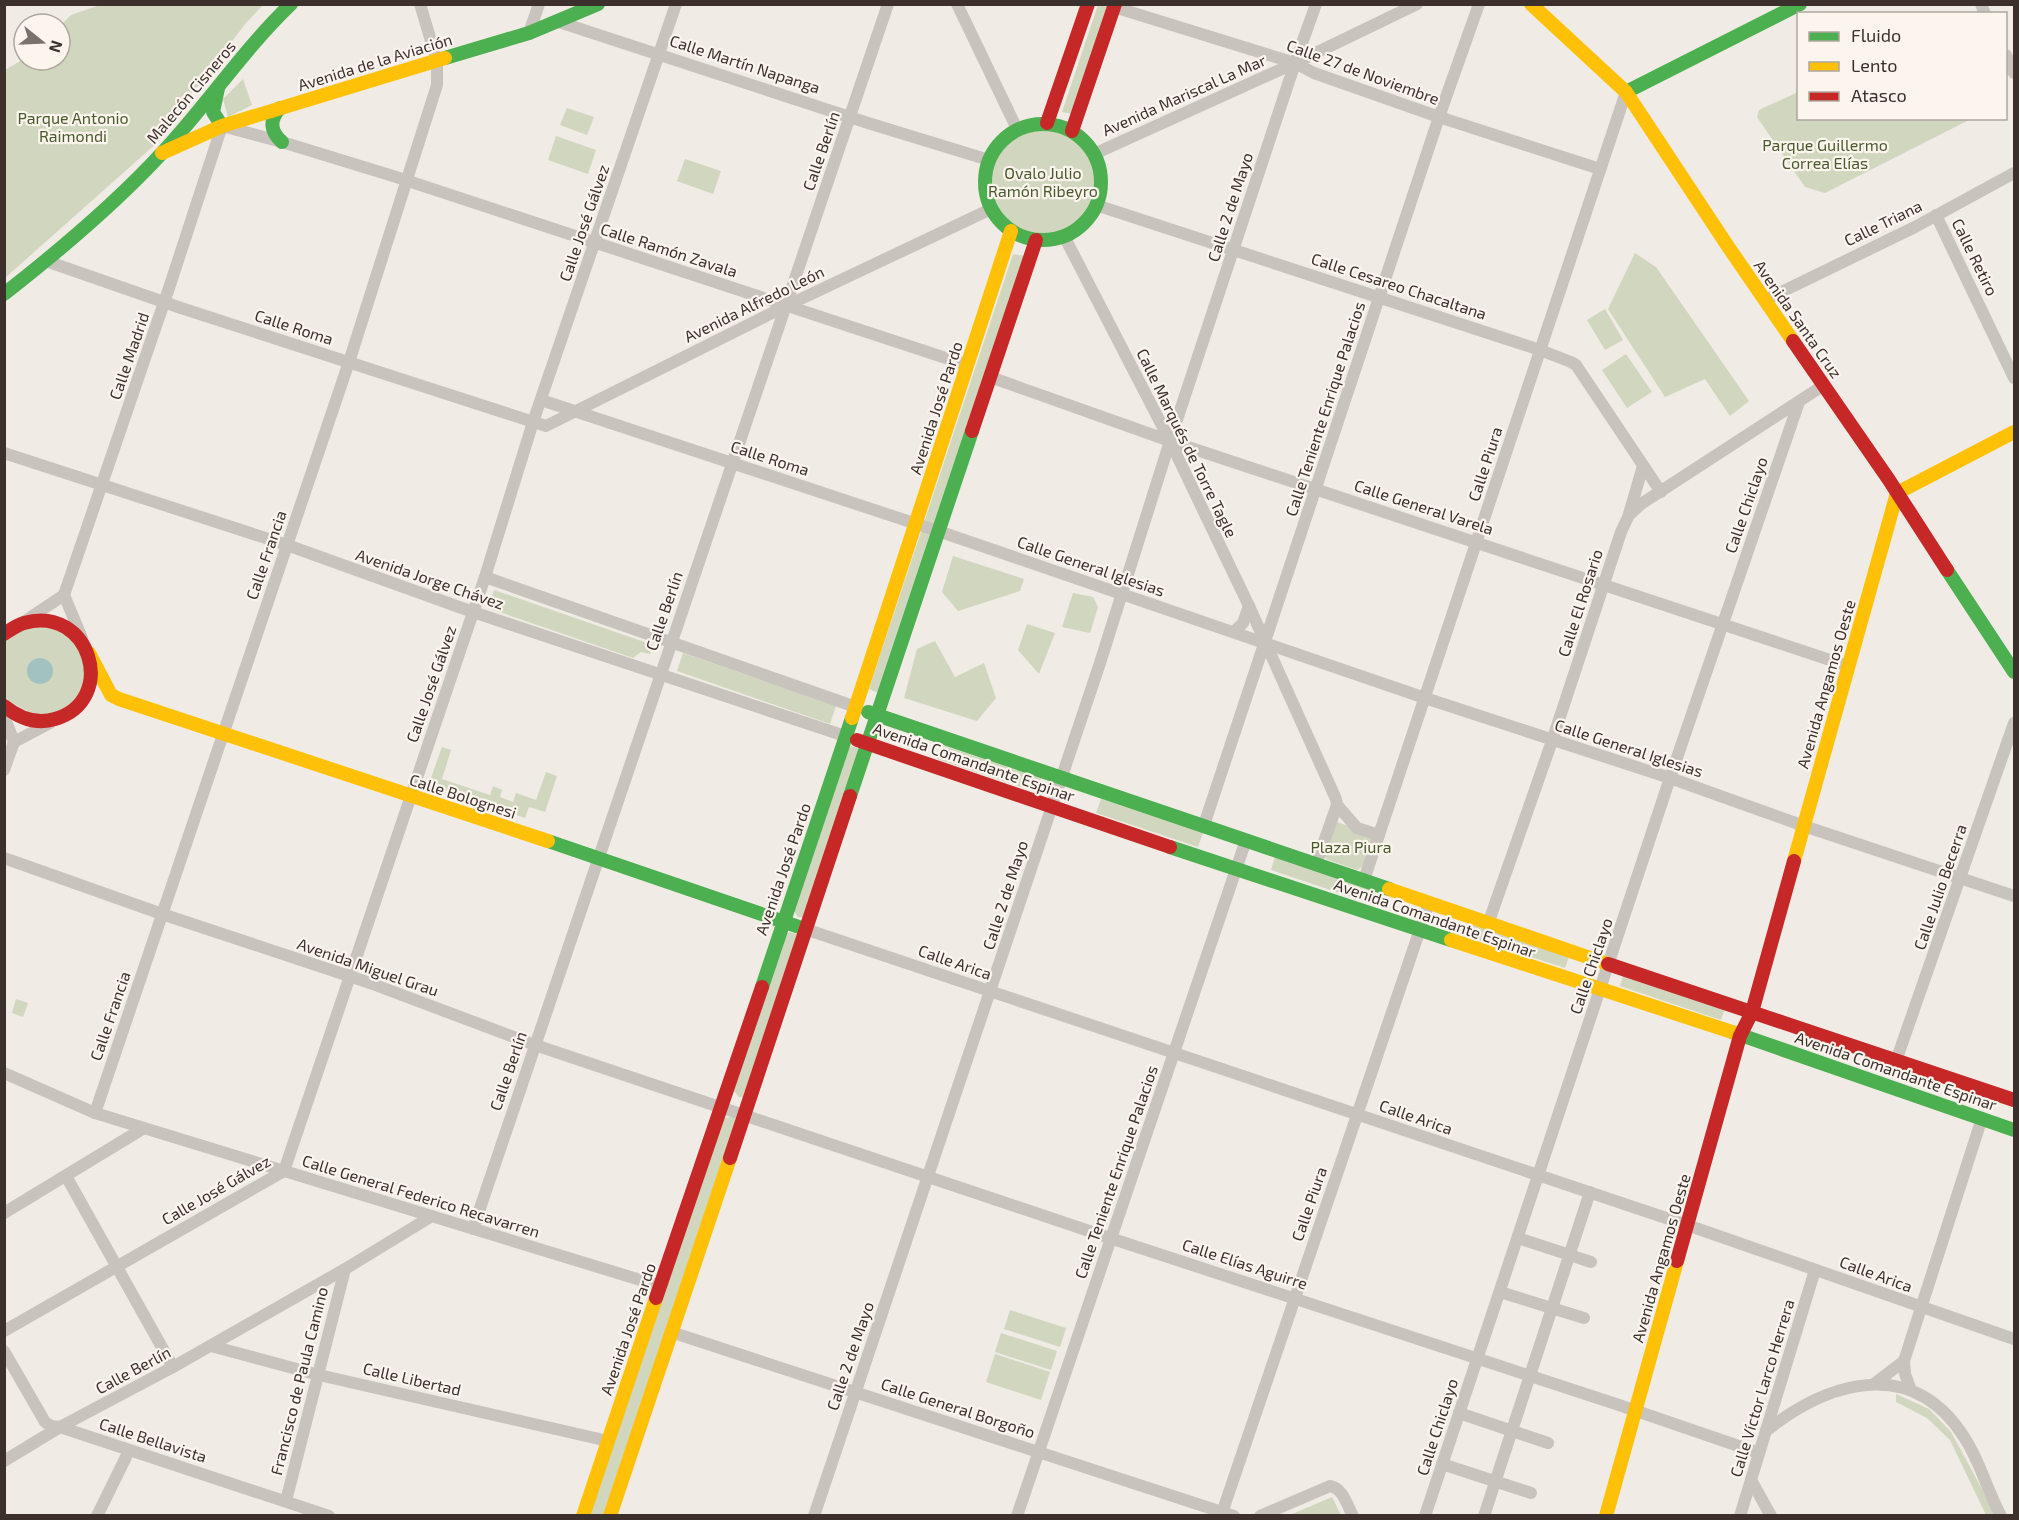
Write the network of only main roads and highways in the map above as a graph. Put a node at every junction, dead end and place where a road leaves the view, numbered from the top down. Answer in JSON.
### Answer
{"nodes":[{"id":1,"x":291,"y":4,"type":"edge"},
{"id":2,"x":598,"y":4,"type":"edge"},
{"id":3,"x":1088,"y":4,"type":"edge"},
{"id":4,"x":1531,"y":4,"type":"edge"},
{"id":5,"x":1800,"y":4,"type":"edge"},
{"id":6,"x":1114,"y":6,"type":"edge"},
{"id":7,"x":1780,"y":9,"type":"edge"},
{"id":8,"x":218,"y":85,"type":"junction"},
{"id":9,"x":1626,"y":92,"type":"junction"},
{"id":10,"x":280,"y":108,"type":"junction"},
{"id":11,"x":1047,"y":123,"type":"junction"},
{"id":12,"x":222,"y":126,"type":"junction"},
{"id":13,"x":1072,"y":130,"type":"junction"},
{"id":14,"x":282,"y":142,"type":"road end"},
{"id":15,"x":162,"y":153,"type":"junction"},
{"id":16,"x":1011,"y":231,"type":"junction"},
{"id":17,"x":1036,"y":240,"type":"junction"},
{"id":18,"x":4,"y":294,"type":"edge"},
{"id":19,"x":2014,"y":432,"type":"edge"},
{"id":20,"x":1898,"y":493,"type":"junction"},
{"id":21,"x":11,"y":629,"type":"edge"},
{"id":22,"x":87,"y":649,"type":"junction"},
{"id":23,"x":2014,"y":672,"type":"edge"},
{"id":24,"x":111,"y":695,"type":"junction"},
{"id":25,"x":4,"y":706,"type":"edge"},
{"id":26,"x":856,"y":708,"type":"junction"},
{"id":27,"x":877,"y":715,"type":"junction"},
{"id":28,"x":64,"y":716,"type":"junction"},
{"id":29,"x":845,"y":736,"type":"junction"},
{"id":30,"x":867,"y":743,"type":"junction"},
{"id":31,"x":782,"y":921,"type":"junction"},
{"id":32,"x":805,"y":929,"type":"junction"},
{"id":33,"x":1752,"y":1012,"type":"junction"},
{"id":34,"x":1745,"y":1038,"type":"junction"},
{"id":35,"x":1945,"y":1077,"type":"junction"},
{"id":36,"x":2014,"y":1100,"type":"edge"},
{"id":37,"x":1936,"y":1102,"type":"junction"},
{"id":38,"x":2014,"y":1130,"type":"edge"},
{"id":39,"x":1641,"y":1412,"type":"junction"},
{"id":40,"x":583,"y":1515,"type":"edge"},
{"id":41,"x":613,"y":1515,"type":"edge"},
{"id":42,"x":1606,"y":1515,"type":"edge"},
{"id":43,"x":1618,"y":1515,"type":"edge"}],
"edges":[{"from":1,"to":8,"type":"main road","name":"Malecón Cisneros"},
{"from":2,"to":10,"type":"main road","name":"Avenida de la Aviación"},
{"from":3,"to":11,"type":"main road"},
{"from":4,"to":9,"type":"main road","name":"Avenida Santa Cruz"},
{"from":5,"to":7,"type":"main road"},
{"from":6,"to":13,"type":"main road"},
{"from":7,"to":9,"type":"main road"},
{"from":8,"to":12,"type":"main road"},
{"from":8,"to":15,"type":"main road","name":"Malecón Cisneros"},
{"from":9,"to":20,"type":"main road","name":"Avenida Santa Cruz"},
{"from":10,"to":12,"type":"main road","name":"Avenida de la Aviación"},
{"from":10,"to":14,"type":"main road"},
{"from":11,"to":13,"type":"main road"},
{"from":11,"to":16,"type":"main road"},
{"from":12,"to":15,"type":"main road","name":"Avenida de la Aviación"},
{"from":13,"to":17,"type":"main road"},
{"from":15,"to":18,"type":"main road","name":"Malecón Cisneros"},
{"from":16,"to":17,"type":"main road"},
{"from":16,"to":26,"type":"main road","name":"Avenida José Pardo"},
{"from":17,"to":27,"type":"main road"},
{"from":19,"to":20,"type":"main road"},
{"from":20,"to":23,"type":"main road","name":"Avenida Santa Cruz"},
{"from":20,"to":33,"type":"main road","name":"Avenida Angamos Oeste"},
{"from":21,"to":22,"type":"main road"},
{"from":22,"to":24,"type":"main road"},
{"from":22,"to":28,"type":"main road"},
{"from":24,"to":28,"type":"main road"},
{"from":24,"to":31,"type":"main road","name":"Calle Bolognesi"},
{"from":25,"to":28,"type":"main road"},
{"from":26,"to":27,"type":"main road","name":"Avenida Comandante Espinar"},
{"from":26,"to":29,"type":"main road","name":"Avenida José Pardo"},
{"from":27,"to":30,"type":"main road"},
{"from":27,"to":33,"type":"main road","name":"Avenida Comandante Espinar"},
{"from":29,"to":30,"type":"main road","name":"Avenida Comandante Espinar"},
{"from":29,"to":31,"type":"main road","name":"Avenida José Pardo"},
{"from":30,"to":32,"type":"main road"},
{"from":30,"to":34,"type":"main road","name":"Avenida Comandante Espinar"},
{"from":31,"to":32,"type":"main road","name":"Calle Bolognesi"},
{"from":31,"to":40,"type":"main road","name":"Avenida José Pardo"},
{"from":32,"to":41,"type":"main road"},
{"from":33,"to":34,"type":"main road","name":"Avenida Angamos Oeste"},
{"from":33,"to":35,"type":"main road","name":"Avenida Comandante Espinar"},
{"from":34,"to":37,"type":"main road","name":"Avenida Comandante Espinar"},
{"from":34,"to":39,"type":"main road","name":"Avenida Angamos Oeste"},
{"from":35,"to":36,"type":"main road","name":"Avenida Comandante Espinar"},
{"from":35,"to":37,"type":"main road"},
{"from":37,"to":38,"type":"main road","name":"Avenida Comandante Espinar"},
{"from":39,"to":42,"type":"main road","name":"Avenida Angamos Oeste"},
{"from":39,"to":43,"type":"main road","name":"Avenida Angamos Oeste"}]}
